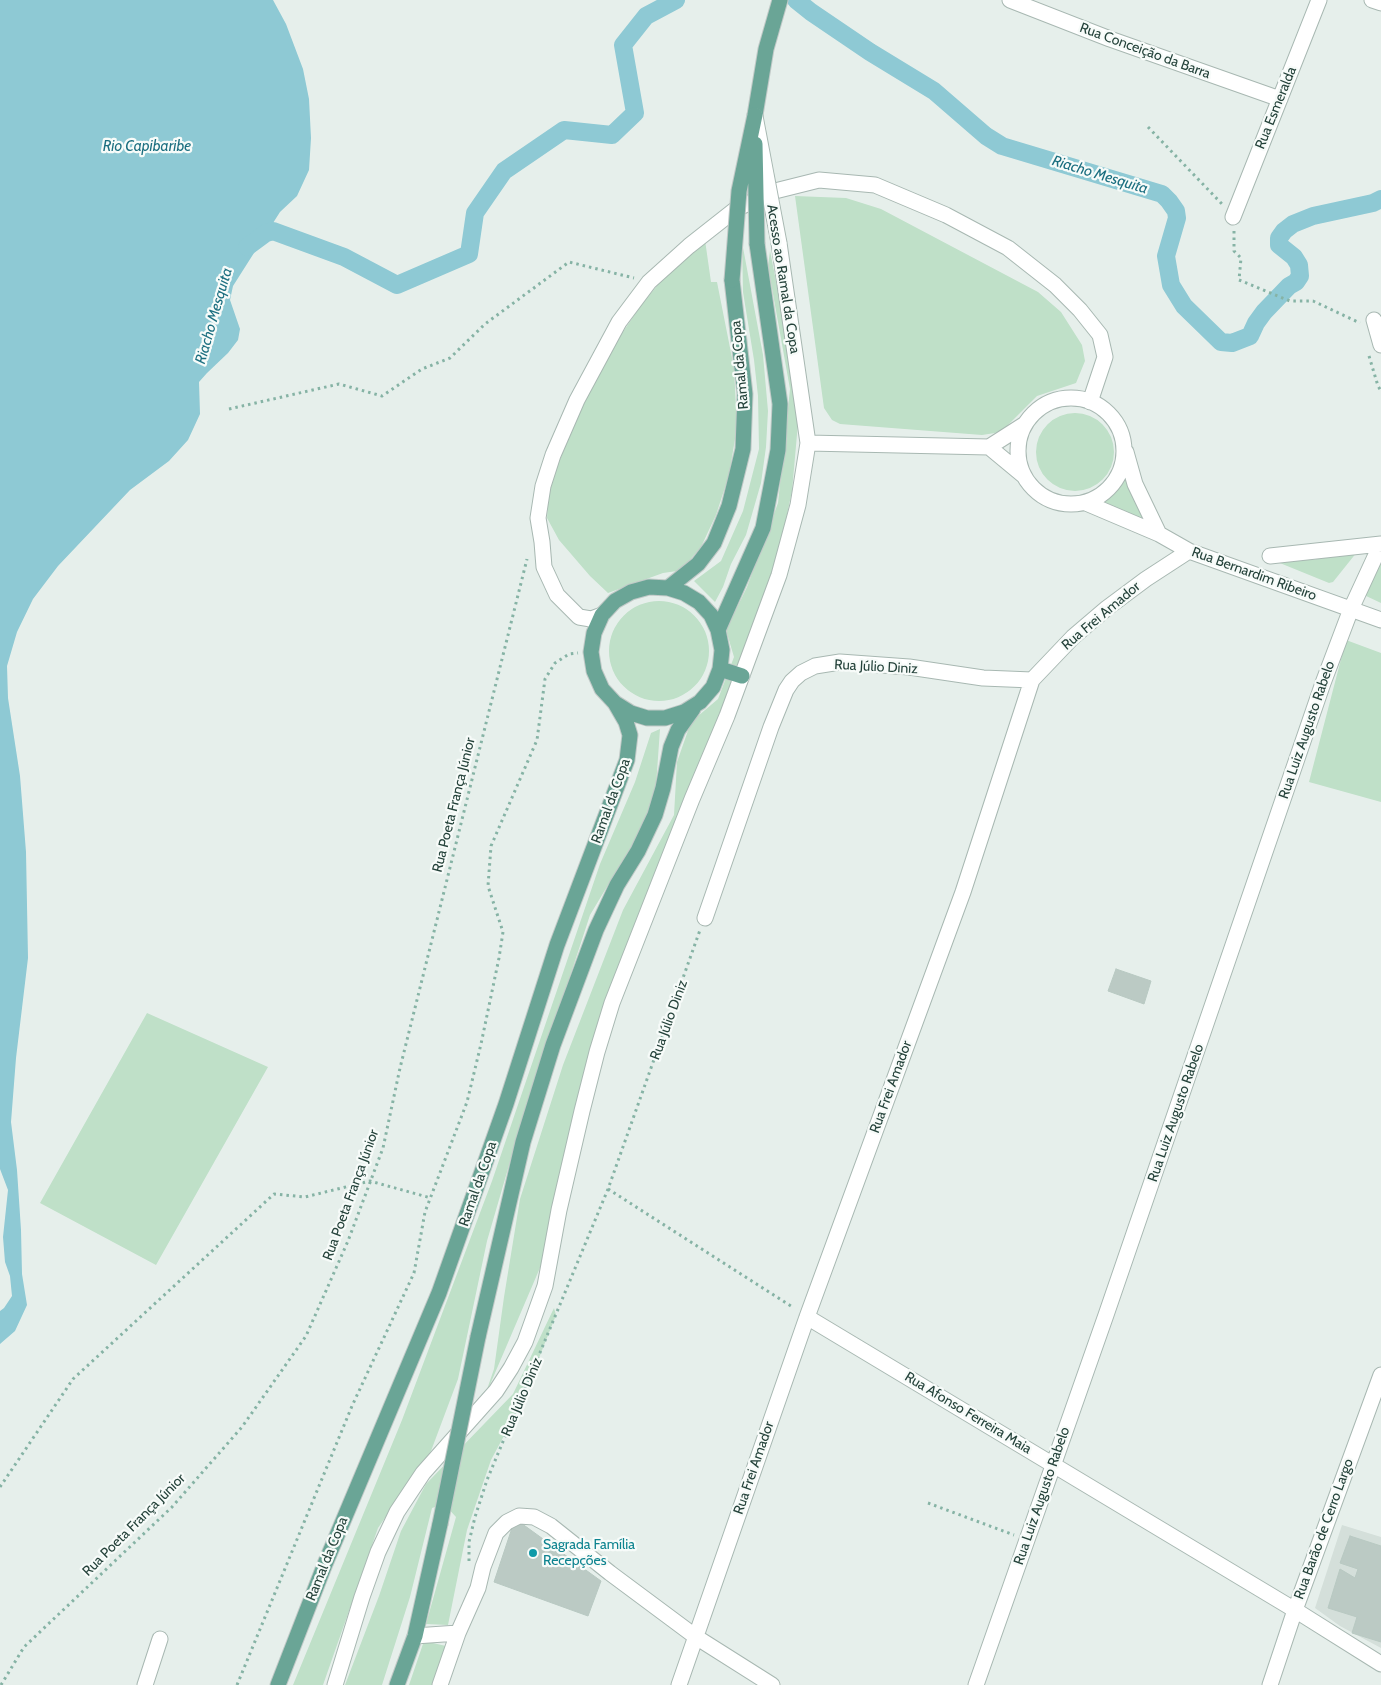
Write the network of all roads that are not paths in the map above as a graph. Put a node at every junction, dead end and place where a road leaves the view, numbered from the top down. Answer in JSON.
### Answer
{"nodes":[{"id":1,"x":780,"y":0,"type":"edge"},
{"id":2,"x":1010,"y":0,"type":"edge"},
{"id":3,"x":1319,"y":0,"type":"edge"},
{"id":4,"x":1372,"y":0,"type":"edge"},
{"id":5,"x":1381,"y":3,"type":"edge"},
{"id":6,"x":1280,"y":99,"type":"junction"},
{"id":7,"x":755,"y":115,"type":"junction"},
{"id":8,"x":1233,"y":217,"type":"road end"},
{"id":9,"x":1374,"y":320,"type":"dead end"},
{"id":10,"x":1374,"y":348,"type":"edge"},
{"id":11,"x":1090,"y":402,"type":"junction"},
{"id":12,"x":1025,"y":424,"type":"junction"},
{"id":13,"x":808,"y":443,"type":"junction"},
{"id":14,"x":989,"y":447,"type":"junction"},
{"id":15,"x":1125,"y":448,"type":"junction"},
{"id":16,"x":1024,"y":476,"type":"junction"},
{"id":17,"x":1086,"y":503,"type":"junction"},
{"id":18,"x":1159,"y":534,"type":"junction"},
{"id":19,"x":1381,"y":544,"type":"edge"},
{"id":20,"x":1189,"y":551,"type":"junction"},
{"id":21,"x":1270,"y":556,"type":"dead end"},
{"id":22,"x":668,"y":588,"type":"junction"},
{"id":23,"x":1351,"y":608,"type":"junction"},
{"id":24,"x":602,"y":615,"type":"junction"},
{"id":25,"x":1379,"y":620,"type":"edge"},
{"id":26,"x":718,"y":630,"type":"junction"},
{"id":27,"x":720,"y":669,"type":"junction"},
{"id":28,"x":742,"y":676,"type":"junction"},
{"id":29,"x":1032,"y":680,"type":"junction"},
{"id":30,"x":700,"y":702,"type":"junction"},
{"id":31,"x":616,"y":703,"type":"junction"},
{"id":32,"x":705,"y":918,"type":"road end"},
{"id":33,"x":807,"y":1317,"type":"junction"},
{"id":34,"x":1381,"y":1375,"type":"edge"},
{"id":35,"x":1053,"y":1464,"type":"junction"},
{"id":36,"x":1295,"y":1610,"type":"junction"},
{"id":37,"x":458,"y":1633,"type":"junction"},
{"id":38,"x":414,"y":1636,"type":"junction"},
{"id":39,"x":696,"y":1637,"type":"junction"},
{"id":40,"x":160,"y":1639,"type":"dead end"},
{"id":41,"x":1381,"y":1664,"type":"edge"},
{"id":42,"x":145,"y":1685,"type":"edge"},
{"id":43,"x":278,"y":1685,"type":"edge"},
{"id":44,"x":335,"y":1685,"type":"edge"},
{"id":45,"x":397,"y":1685,"type":"edge"},
{"id":46,"x":440,"y":1685,"type":"edge"},
{"id":47,"x":679,"y":1685,"type":"edge"},
{"id":48,"x":772,"y":1685,"type":"edge"},
{"id":49,"x":976,"y":1685,"type":"edge"},
{"id":50,"x":1270,"y":1685,"type":"edge"}],
"edges":[{"from":1,"to":7,"type":"main road"},
{"from":2,"to":6,"type":"street","name":"Rua Conceição da Barra"},
{"from":3,"to":6,"type":"street","name":"Rua Esmeralda"},
{"from":4,"to":5,"type":"street"},
{"from":6,"to":8,"type":"street","name":"Rua Esmeralda"},
{"from":7,"to":13,"type":"street","name":"Acesso ao Ramal da Copa","bridge":true},
{"from":7,"to":22,"type":"main road","name":"Ramal da Copa","bridge":true},
{"from":7,"to":26,"type":"main road","bridge":true},
{"from":9,"to":10,"type":"street"},
{"from":11,"to":12,"type":"street"},
{"from":11,"to":15,"type":"street"},
{"from":11,"to":24,"type":"street"},
{"from":12,"to":14,"type":"street"},
{"from":12,"to":16,"type":"street"},
{"from":13,"to":14,"type":"street"},
{"from":13,"to":28,"type":"street"},
{"from":14,"to":16,"type":"street"},
{"from":15,"to":17,"type":"street"},
{"from":15,"to":18,"type":"street"},
{"from":16,"to":17,"type":"street"},
{"from":17,"to":18,"type":"street","name":"Rua Bernardim Ribeiro"},
{"from":18,"to":20,"type":"street","name":"Rua Bernardim Ribeiro"},
{"from":19,"to":21,"type":"street","name":"Rua Bernardim Ribeiro"},
{"from":19,"to":23,"type":"street","name":"Rua Luiz Augusto Rabelo"},
{"from":20,"to":23,"type":"street","name":"Rua Bernardim Ribeiro"},
{"from":20,"to":29,"type":"street","name":"Rua Frei Amador"},
{"from":22,"to":24,"type":"main road","name":"Ramal da Copa"},
{"from":22,"to":26,"type":"main road"},
{"from":23,"to":25,"type":"street","name":"Rua Bernardim Ribeiro"},
{"from":23,"to":35,"type":"street","name":"Rua Luiz Augusto Rabelo"},
{"from":24,"to":31,"type":"main road","name":"Ramal da Copa"},
{"from":26,"to":27,"type":"main road"},
{"from":27,"to":28,"type":"main road"},
{"from":27,"to":30,"type":"main road"},
{"from":28,"to":44,"type":"street"},
{"from":29,"to":32,"type":"street","name":"Rua Júlio Diniz"},
{"from":29,"to":33,"type":"street","name":"Rua Frei Amador"},
{"from":30,"to":31,"type":"main road"},
{"from":30,"to":38,"type":"main road","bridge":true},
{"from":31,"to":43,"type":"main road","name":"Ramal da Copa"},
{"from":33,"to":35,"type":"street","name":"Rua Afonso Ferreira Maia"},
{"from":33,"to":39,"type":"street","name":"Rua Frei Amador"},
{"from":34,"to":36,"type":"street","name":"Rua Barão de Cerro Largo"},
{"from":35,"to":36,"type":"street","name":"Rua Afonso Ferreira Maia"},
{"from":35,"to":49,"type":"street","name":"Rua Luiz Augusto Rabelo"},
{"from":36,"to":41,"type":"street","name":"Rua Afonso Ferreira Maia"},
{"from":36,"to":50,"type":"street","name":"Rua Barão de Cerro Largo"},
{"from":37,"to":38,"type":"street"},
{"from":37,"to":39,"type":"street"},
{"from":37,"to":46,"type":"street"},
{"from":38,"to":45,"type":"main road"},
{"from":39,"to":47,"type":"street","name":"Rua Frei Amador"},
{"from":39,"to":48,"type":"street"},
{"from":40,"to":42,"type":"street"}]}
